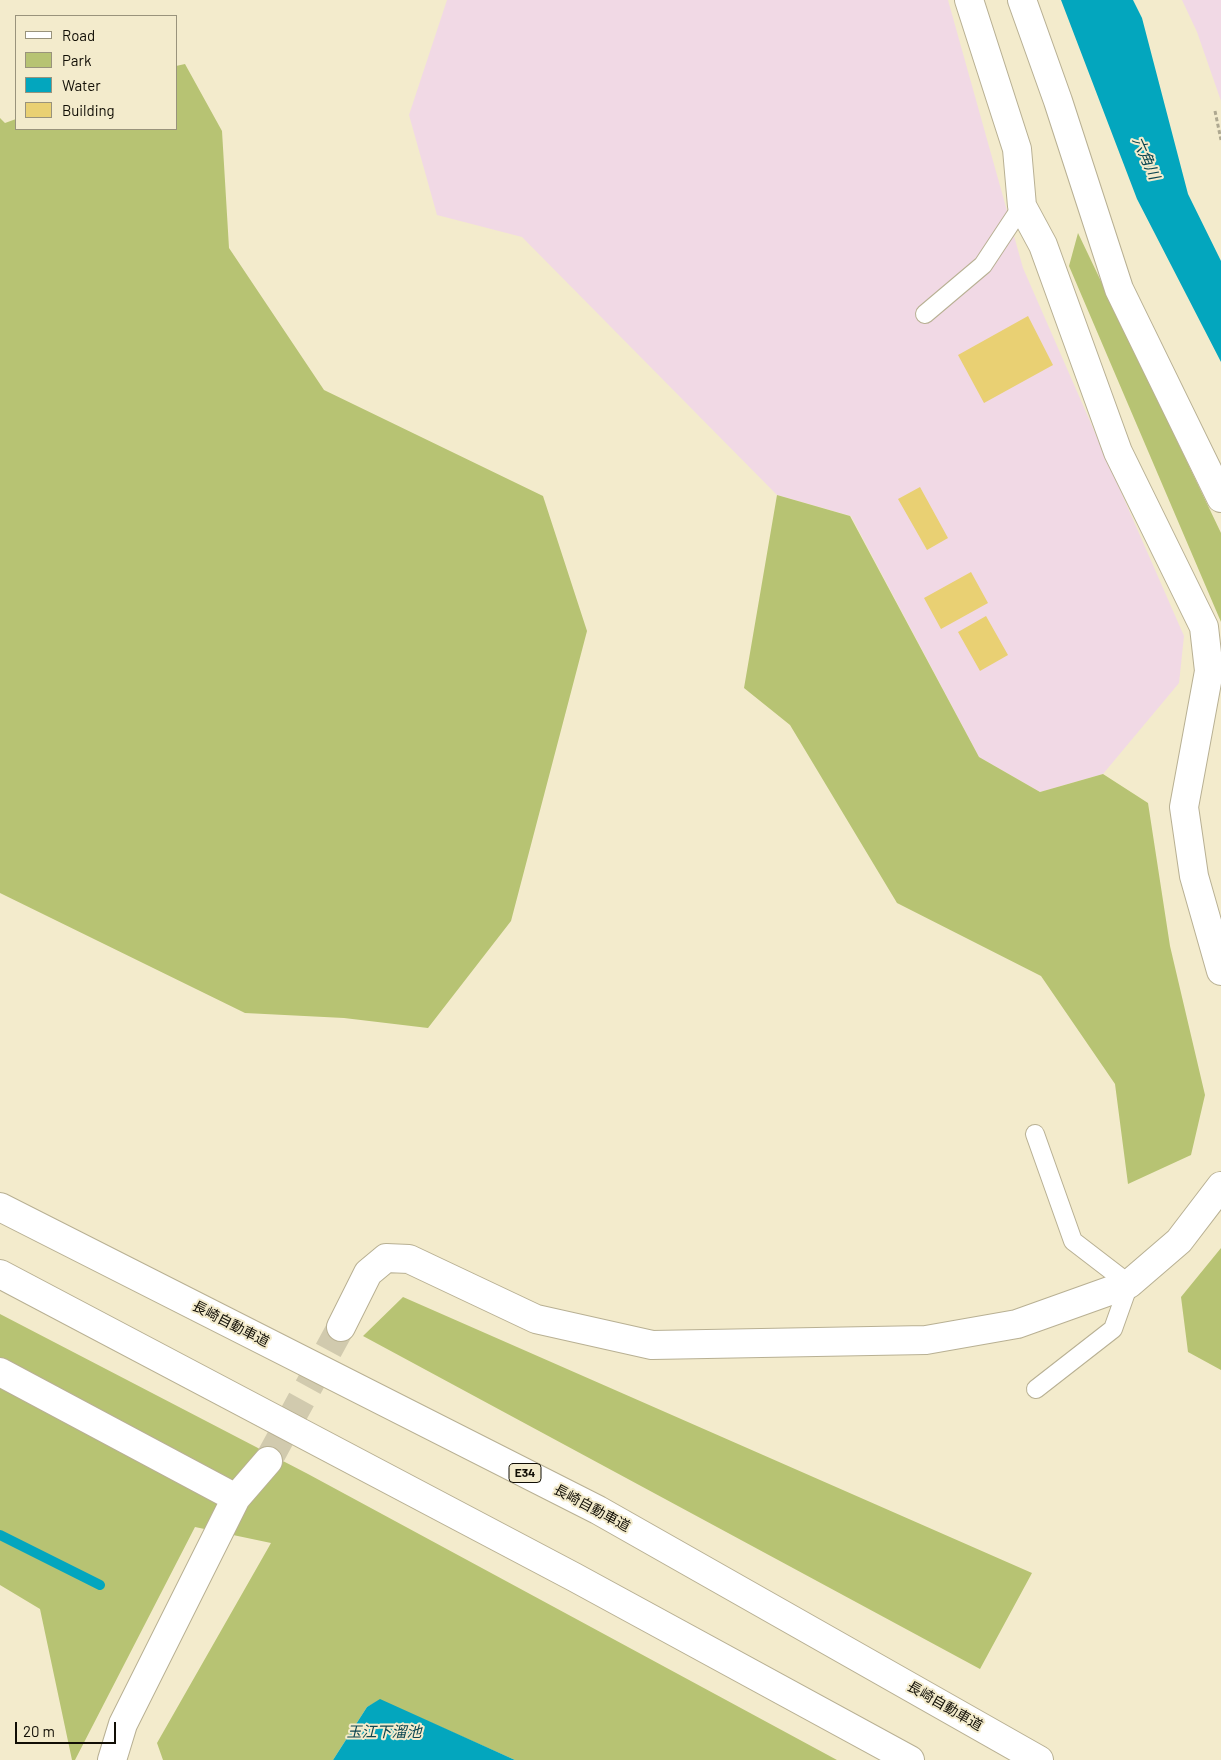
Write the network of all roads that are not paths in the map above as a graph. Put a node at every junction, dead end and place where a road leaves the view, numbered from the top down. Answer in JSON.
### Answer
{"nodes":[{"id":1,"x":969,"y":0,"type":"edge"},
{"id":2,"x":1022,"y":0,"type":"edge"},
{"id":3,"x":1022,"y":206,"type":"junction"},
{"id":4,"x":925,"y":314,"type":"dead end"},
{"id":5,"x":1221,"y":498,"type":"edge"},
{"id":6,"x":1221,"y":971,"type":"edge"},
{"id":7,"x":1034,"y":1134,"type":"dead end"},
{"id":8,"x":1221,"y":1186,"type":"edge"},
{"id":9,"x":0,"y":1207,"type":"edge"},
{"id":10,"x":0,"y":1274,"type":"edge"},
{"id":11,"x":1129,"y":1284,"type":"junction"},
{"id":12,"x":341,"y":1327,"type":"tunnel mouth"},
{"id":13,"x":0,"y":1372,"type":"edge"},
{"id":14,"x":1036,"y":1389,"type":"dead end"},
{"id":15,"x":268,"y":1461,"type":"tunnel mouth"},
{"id":16,"x":236,"y":1498,"type":"junction"},
{"id":17,"x":112,"y":1760,"type":"edge"},
{"id":18,"x":910,"y":1760,"type":"edge"},
{"id":19,"x":1040,"y":1760,"type":"edge"}],
"edges":[{"from":1,"to":3,"type":"main road"},
{"from":2,"to":5,"type":"main road"},
{"from":3,"to":4,"type":"lane"},
{"from":3,"to":6,"type":"main road"},
{"from":7,"to":11,"type":"lane"},
{"from":8,"to":11,"type":"main road"},
{"from":9,"to":19,"type":"main road","name":"長崎自動車道","number":"E34"},
{"from":10,"to":18,"type":"main road"},
{"from":11,"to":12,"type":"main road"},
{"from":11,"to":14,"type":"lane"},
{"from":13,"to":16,"type":"main road"},
{"from":15,"to":16,"type":"main road"},
{"from":16,"to":17,"type":"main road"}]}
